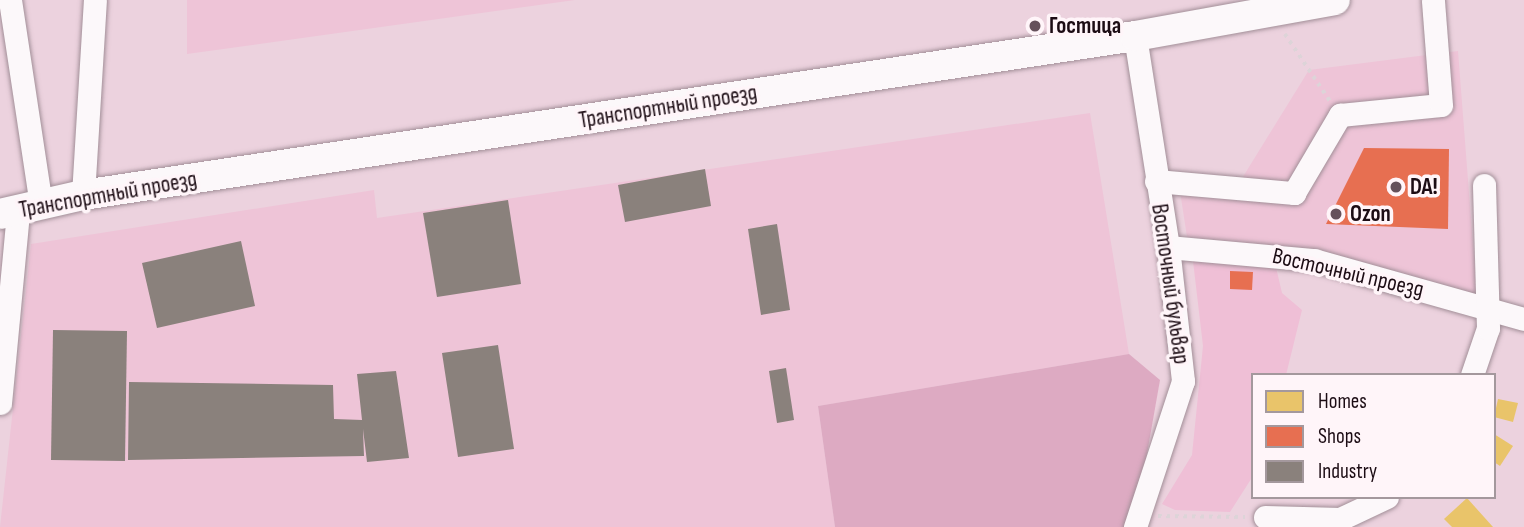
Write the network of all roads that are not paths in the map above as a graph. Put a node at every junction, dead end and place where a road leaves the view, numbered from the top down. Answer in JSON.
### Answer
{"nodes":[{"id":1,"x":10,"y":0,"type":"edge"},
{"id":2,"x":95,"y":0,"type":"edge"},
{"id":3,"x":1335,"y":0,"type":"edge"},
{"id":4,"x":1433,"y":0,"type":"edge"},
{"id":5,"x":1250,"y":6,"type":"edge"},
{"id":6,"x":1135,"y":36,"type":"junction"},
{"id":7,"x":1156,"y":181,"type":"junction"},
{"id":8,"x":1484,"y":185,"type":"dead end"},
{"id":9,"x":83,"y":195,"type":"junction"},
{"id":10,"x":20,"y":210,"type":"edge"},
{"id":11,"x":1168,"y":247,"type":"junction"},
{"id":12,"x":1486,"y":308,"type":"junction"},
{"id":13,"x":1524,"y":319,"type":"edge"},
{"id":14,"x":1473,"y":373,"type":"edge"},
{"id":15,"x":0,"y":403,"type":"edge"},
{"id":16,"x":1383,"y":499,"type":"edge"},
{"id":17,"x":1265,"y":517,"type":"road end"},
{"id":18,"x":1136,"y":522,"type":"edge"}],
"edges":[{"from":1,"to":10,"type":"street"},
{"from":2,"to":9,"type":"street"},
{"from":3,"to":5,"type":"main road","name":"Транспортный проезд"},
{"from":4,"to":7,"type":"street"},
{"from":5,"to":6,"type":"main road","name":"Транспортный проезд"},
{"from":6,"to":7,"type":"street","name":"Восточный бульвар"},
{"from":6,"to":9,"type":"main road","name":"Транспортный проезд"},
{"from":7,"to":11,"type":"street","name":"Восточный бульвар"},
{"from":8,"to":12,"type":"street"},
{"from":9,"to":10,"type":"main road","name":"Транспортный проезд"},
{"from":10,"to":15,"type":"street"},
{"from":11,"to":12,"type":"street","name":"Восточный проезд"},
{"from":11,"to":18,"type":"street","name":"Восточный бульвар"},
{"from":12,"to":13,"type":"street","name":"Восточный проезд"},
{"from":12,"to":14,"type":"street"},
{"from":16,"to":17,"type":"street"}]}
